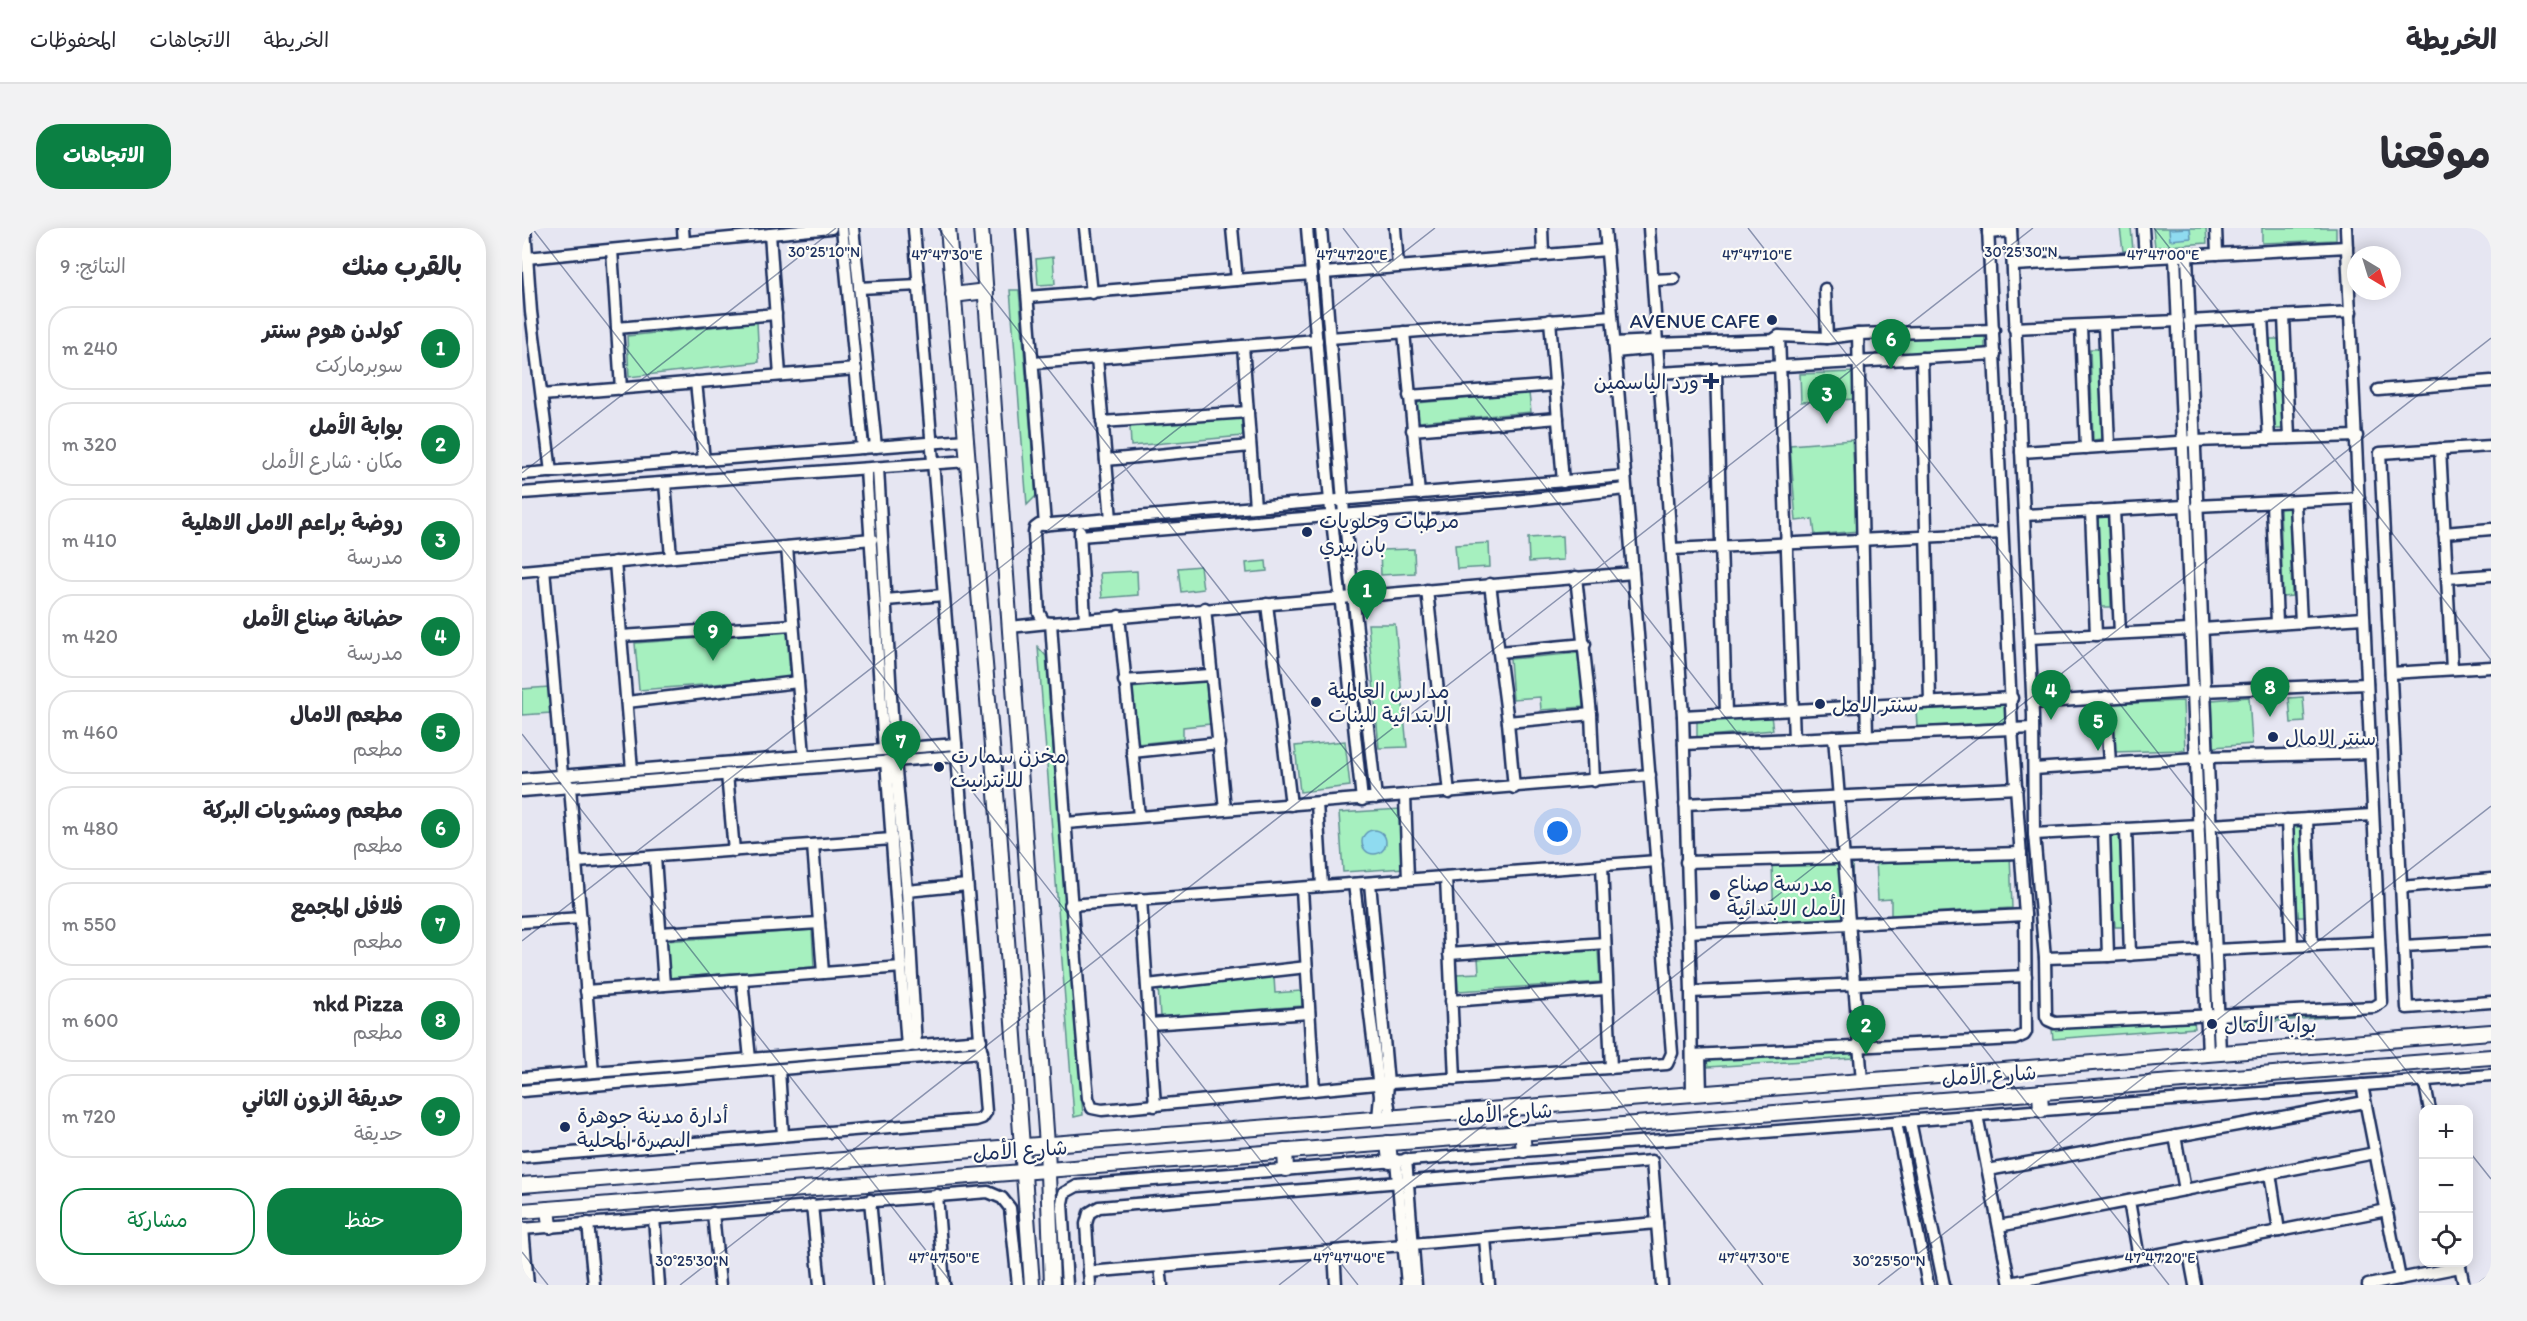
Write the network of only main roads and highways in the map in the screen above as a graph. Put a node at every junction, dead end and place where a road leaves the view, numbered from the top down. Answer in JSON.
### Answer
{"nodes":[{"id":1,"x":948,"y":228,"type":"edge"},
{"id":2,"x":981,"y":228,"type":"edge"},
{"id":3,"x":986,"y":291,"type":"junction"},
{"id":4,"x":953,"y":295,"type":"junction"},
{"id":5,"x":1025,"y":827,"type":"junction"},
{"id":6,"x":999,"y":829,"type":"junction"},
{"id":7,"x":2491,"y":1032,"type":"edge"},
{"id":8,"x":2464,"y":1034,"type":"junction"},
{"id":9,"x":2491,"y":1057,"type":"edge"},
{"id":10,"x":2465,"y":1059,"type":"junction"},
{"id":11,"x":2040,"y":1092,"type":"junction"},
{"id":12,"x":1587,"y":1103,"type":"junction"},
{"id":13,"x":2041,"y":1110,"type":"road end"},
{"id":14,"x":1587,"y":1127,"type":"junction"},
{"id":15,"x":1522,"y":1132,"type":"junction"},
{"id":16,"x":1388,"y":1143,"type":"junction"},
{"id":17,"x":1047,"y":1145,"type":"junction"},
{"id":18,"x":1022,"y":1146,"type":"junction"},
{"id":19,"x":1524,"y":1150,"type":"road end"},
{"id":20,"x":1286,"y":1151,"type":"junction"},
{"id":21,"x":1397,"y":1160,"type":"road end"},
{"id":22,"x":1047,"y":1169,"type":"junction"},
{"id":23,"x":1286,"y":1169,"type":"road end"},
{"id":24,"x":1024,"y":1171,"type":"junction"},
{"id":25,"x":522,"y":1181,"type":"edge"},
{"id":26,"x":548,"y":1209,"type":"junction"},
{"id":27,"x":522,"y":1211,"type":"edge"},
{"id":28,"x":550,"y":1226,"type":"road end"},
{"id":29,"x":1032,"y":1285,"type":"edge"},
{"id":30,"x":1052,"y":1285,"type":"edge"}],
"edges":[{"from":1,"to":4,"type":"main road"},
{"from":2,"to":3,"type":"main road"},
{"from":3,"to":4,"type":"main road"},
{"from":3,"to":5,"type":"main road"},
{"from":4,"to":6,"type":"main road"},
{"from":5,"to":6,"type":"main road"},
{"from":5,"to":17,"type":"main road"},
{"from":6,"to":18,"type":"main road"},
{"from":7,"to":8,"type":"main road","name":"شارع الأمل"},
{"from":8,"to":10,"type":"main road"},
{"from":8,"to":12,"type":"main road","name":"شارع الأمل"},
{"from":9,"to":10,"type":"main road","name":"شارع الأمل"},
{"from":10,"to":11,"type":"main road","name":"شارع الأمل"},
{"from":11,"to":13,"type":"main road"},
{"from":11,"to":14,"type":"main road","name":"شارع الأمل"},
{"from":12,"to":14,"type":"main road"},
{"from":12,"to":17,"type":"main road","name":"شارع الأمل"},
{"from":14,"to":15,"type":"main road","name":"شارع الأمل"},
{"from":15,"to":16,"type":"main road","name":"شارع الأمل"},
{"from":15,"to":19,"type":"main road"},
{"from":16,"to":20,"type":"main road","name":"شارع الأمل"},
{"from":16,"to":21,"type":"main road"},
{"from":17,"to":18,"type":"main road","name":"شارع الأمل"},
{"from":17,"to":22,"type":"main road"},
{"from":18,"to":24,"type":"main road"},
{"from":18,"to":25,"type":"main road","name":"شارع الأمل"},
{"from":20,"to":22,"type":"main road","name":"شارع الأمل"},
{"from":20,"to":23,"type":"main road"},
{"from":22,"to":24,"type":"main road","name":"شارع الأمل"},
{"from":22,"to":30,"type":"main road"},
{"from":24,"to":26,"type":"main road","name":"شارع الأمل"},
{"from":24,"to":29,"type":"main road"},
{"from":26,"to":27,"type":"main road","name":"شارع الأمل"},
{"from":26,"to":28,"type":"main road"}]}
